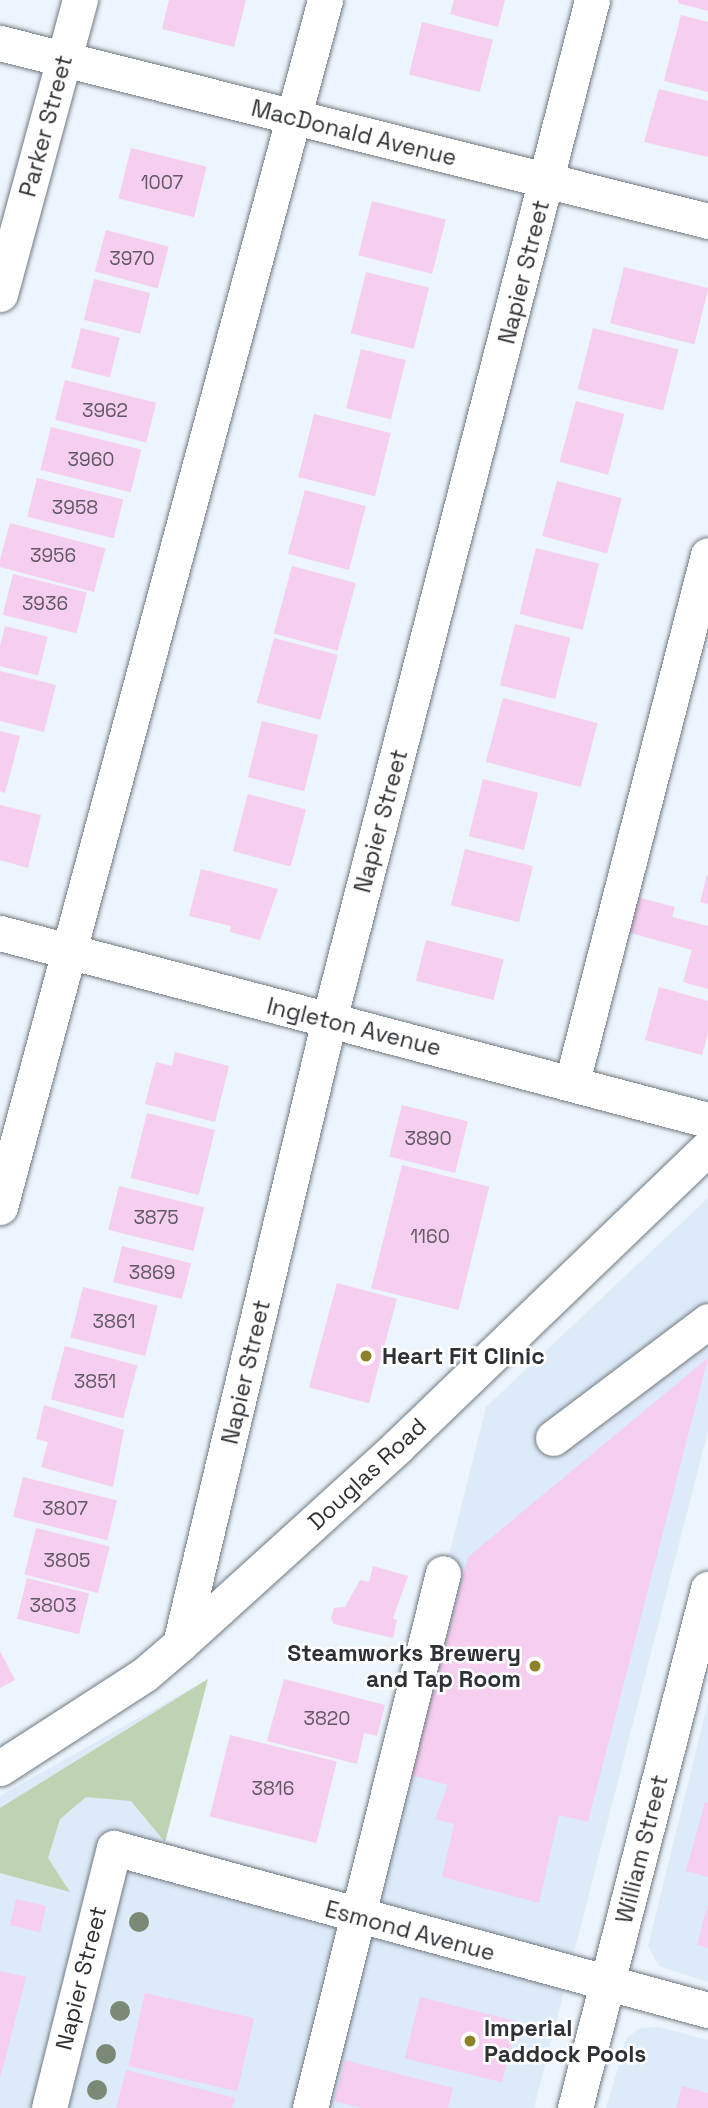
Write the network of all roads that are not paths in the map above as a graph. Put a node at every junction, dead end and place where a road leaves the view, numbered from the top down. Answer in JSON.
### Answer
{"nodes":[{"id":1,"x":80,"y":0,"type":"edge"},
{"id":2,"x":325,"y":0,"type":"edge"},
{"id":3,"x":592,"y":0,"type":"edge"},
{"id":4,"x":0,"y":43,"type":"edge"},
{"id":5,"x":64,"y":59,"type":"junction"},
{"id":6,"x":294,"y":118,"type":"junction"},
{"id":7,"x":547,"y":182,"type":"junction"},
{"id":8,"x":708,"y":221,"type":"edge"},
{"id":9,"x":0,"y":293,"type":"edge"},
{"id":10,"x":708,"y":555,"type":"edge"},
{"id":11,"x":0,"y":933,"type":"edge"},
{"id":12,"x":68,"y":951,"type":"junction"},
{"id":13,"x":329,"y":1020,"type":"junction"},
{"id":14,"x":572,"y":1082,"type":"junction"},
{"id":15,"x":708,"y":1120,"type":"edge"},
{"id":16,"x":708,"y":1148,"type":"edge"},
{"id":17,"x":0,"y":1207,"type":"edge"},
{"id":18,"x":708,"y":1321,"type":"edge"},
{"id":19,"x":553,"y":1438,"type":"dead end"},
{"id":20,"x":443,"y":1573,"type":"dead end"},
{"id":21,"x":708,"y":1589,"type":"edge"},
{"id":22,"x":180,"y":1644,"type":"junction"},
{"id":23,"x":0,"y":1768,"type":"edge"},
{"id":24,"x":114,"y":1848,"type":"joint"},
{"id":25,"x":359,"y":1918,"type":"junction"},
{"id":26,"x":608,"y":1983,"type":"junction"},
{"id":27,"x":708,"y":2010,"type":"edge"},
{"id":28,"x":49,"y":2108,"type":"edge"},
{"id":29,"x":310,"y":2108,"type":"edge"},
{"id":30,"x":575,"y":2108,"type":"edge"}],
"edges":[{"from":1,"to":5,"type":"street","name":"Parker Street"},
{"from":2,"to":6,"type":"street"},
{"from":3,"to":7,"type":"street","name":"Napier Street"},
{"from":4,"to":5,"type":"street","name":"MacDonald Avenue"},
{"from":5,"to":6,"type":"street","name":"MacDonald Avenue"},
{"from":5,"to":9,"type":"street","name":"Parker Street"},
{"from":6,"to":7,"type":"street","name":"MacDonald Avenue"},
{"from":6,"to":12,"type":"street"},
{"from":7,"to":8,"type":"street","name":"MacDonald Avenue"},
{"from":7,"to":13,"type":"street","name":"Napier Street"},
{"from":10,"to":14,"type":"street"},
{"from":11,"to":12,"type":"street","name":"Ingleton Avenue"},
{"from":12,"to":13,"type":"street","name":"Ingleton Avenue"},
{"from":12,"to":17,"type":"street"},
{"from":13,"to":14,"type":"street","name":"Ingleton Avenue"},
{"from":13,"to":22,"type":"street","name":"Napier Street"},
{"from":14,"to":15,"type":"street","name":"Ingleton Avenue"},
{"from":16,"to":22,"type":"street","name":"Douglas Road"},
{"from":18,"to":19,"type":"street"},
{"from":20,"to":25,"type":"street"},
{"from":21,"to":26,"type":"street","name":"William Street"},
{"from":22,"to":23,"type":"street","name":"Douglas Road"},
{"from":24,"to":25,"type":"street","name":"Esmond Avenue"},
{"from":24,"to":28,"type":"street","name":"Napier Street"},
{"from":25,"to":26,"type":"street","name":"Esmond Avenue"},
{"from":25,"to":29,"type":"street"},
{"from":26,"to":27,"type":"street","name":"Esmond Avenue"},
{"from":26,"to":30,"type":"street","name":"William Street"}]}
